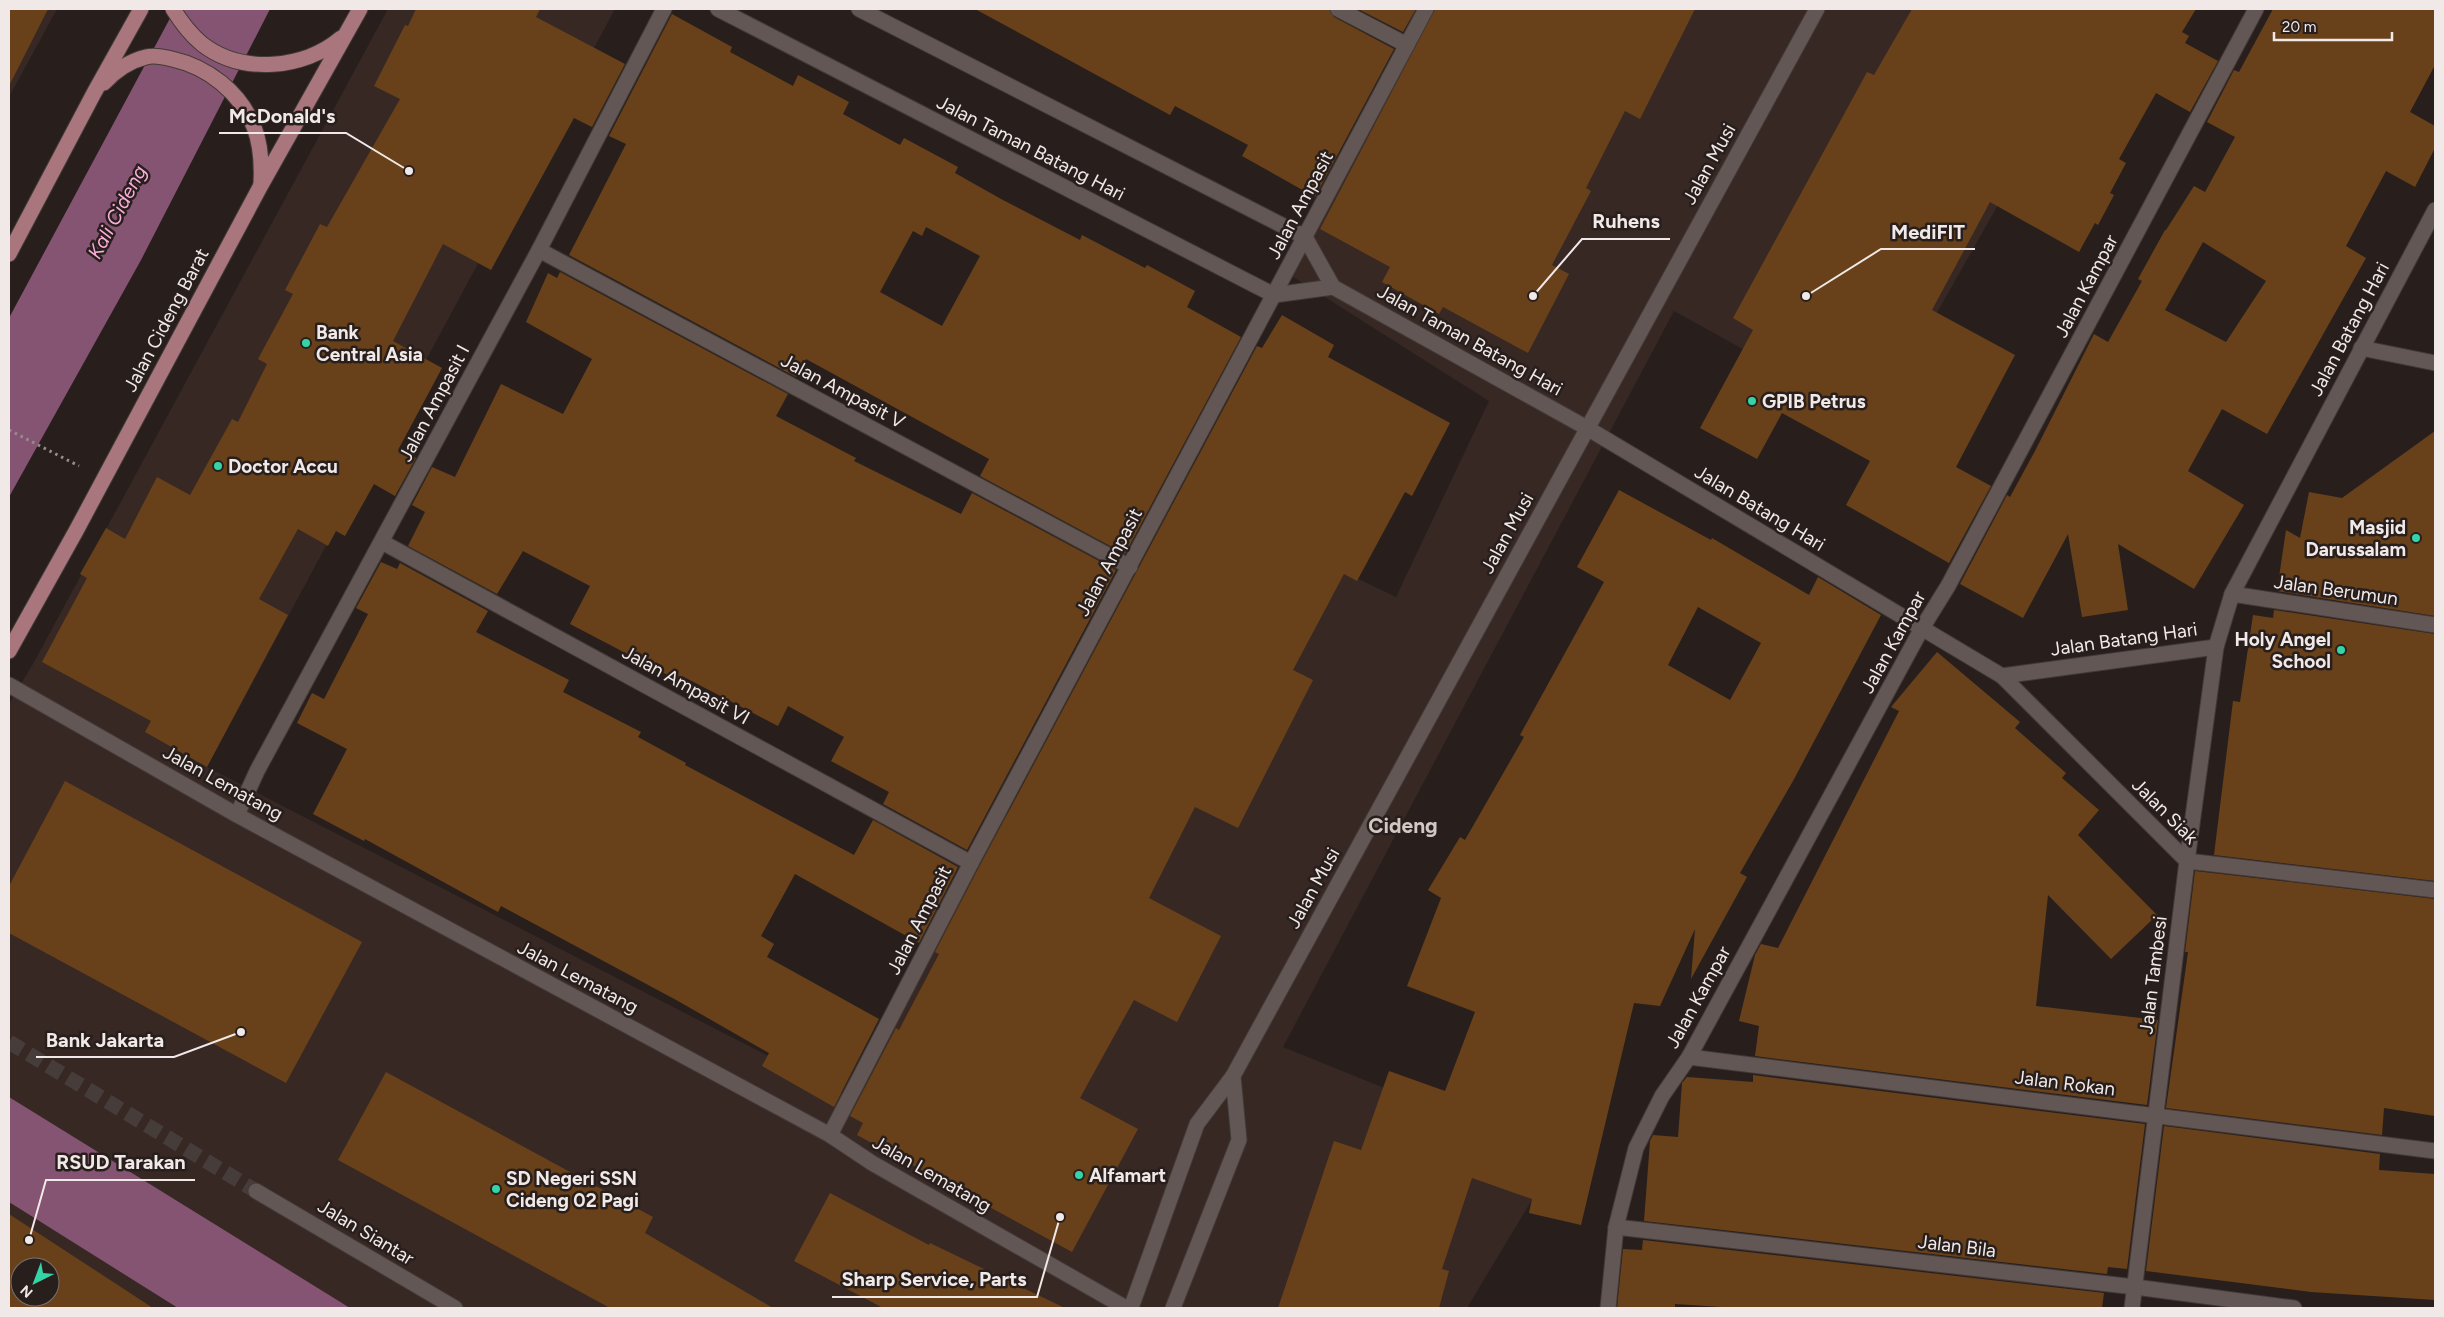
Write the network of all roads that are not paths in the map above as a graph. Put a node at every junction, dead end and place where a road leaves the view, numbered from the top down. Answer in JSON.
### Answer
{"nodes":[{"id":1,"x":141,"y":9,"type":"edge"},
{"id":2,"x":173,"y":9,"type":"edge"},
{"id":3,"x":360,"y":9,"type":"edge"},
{"id":4,"x":664,"y":9,"type":"edge"},
{"id":5,"x":718,"y":9,"type":"edge"},
{"id":6,"x":860,"y":9,"type":"edge"},
{"id":7,"x":1338,"y":9,"type":"edge"},
{"id":8,"x":1426,"y":9,"type":"edge"},
{"id":9,"x":1817,"y":9,"type":"edge"},
{"id":10,"x":2256,"y":9,"type":"edge"},
{"id":11,"x":348,"y":32,"type":"junction"},
{"id":12,"x":1407,"y":45,"type":"junction"},
{"id":13,"x":94,"y":93,"type":"junction"},
{"id":14,"x":260,"y":187,"type":"junction"},
{"id":15,"x":2435,"y":210,"type":"edge"},
{"id":16,"x":1305,"y":237,"type":"junction"},
{"id":17,"x":538,"y":250,"type":"junction"},
{"id":18,"x":9,"y":254,"type":"edge"},
{"id":19,"x":1333,"y":287,"type":"junction"},
{"id":20,"x":1274,"y":295,"type":"junction"},
{"id":21,"x":2361,"y":348,"type":"junction"},
{"id":22,"x":2435,"y":363,"type":"edge"},
{"id":23,"x":1587,"y":428,"type":"junction"},
{"id":24,"x":382,"y":542,"type":"junction"},
{"id":25,"x":1130,"y":567,"type":"junction"},
{"id":26,"x":2232,"y":594,"type":"junction"},
{"id":27,"x":2435,"y":625,"type":"edge"},
{"id":28,"x":1922,"y":628,"type":"junction"},
{"id":29,"x":2216,"y":647,"type":"junction"},
{"id":30,"x":9,"y":650,"type":"edge"},
{"id":31,"x":2002,"y":676,"type":"junction"},
{"id":32,"x":9,"y":685,"type":"edge"},
{"id":33,"x":236,"y":815,"type":"junction"},
{"id":34,"x":2187,"y":861,"type":"junction"},
{"id":35,"x":970,"y":863,"type":"junction"},
{"id":36,"x":2435,"y":890,"type":"edge"},
{"id":37,"x":1689,"y":1057,"type":"junction"},
{"id":38,"x":1233,"y":1076,"type":"junction"},
{"id":39,"x":2156,"y":1115,"type":"junction"},
{"id":40,"x":830,"y":1136,"type":"junction"},
{"id":41,"x":2435,"y":1151,"type":"edge"},
{"id":42,"x":256,"y":1191,"type":"tunnel mouth"},
{"id":43,"x":1616,"y":1227,"type":"junction"},
{"id":44,"x":2135,"y":1287,"type":"junction"},
{"id":45,"x":455,"y":1308,"type":"edge"},
{"id":46,"x":1126,"y":1308,"type":"edge"},
{"id":47,"x":1131,"y":1308,"type":"edge"},
{"id":48,"x":1173,"y":1308,"type":"edge"},
{"id":49,"x":1608,"y":1308,"type":"edge"},
{"id":50,"x":2132,"y":1308,"type":"edge"},
{"id":51,"x":2294,"y":1308,"type":"edge"}],
"edges":[{"from":1,"to":13,"type":"main road"},
{"from":2,"to":11,"type":"main road"},
{"from":3,"to":11,"type":"main road","name":"Jalan Cideng Barat"},
{"from":4,"to":17,"type":"street","name":"Jalan Ampasit I"},
{"from":5,"to":20,"type":"street","name":"Jalan Taman Batang Hari"},
{"from":6,"to":16,"type":"street"},
{"from":7,"to":12,"type":"street"},
{"from":8,"to":12,"type":"street","name":"Jalan Ampasit"},
{"from":9,"to":23,"type":"street","name":"Jalan Musi"},
{"from":10,"to":28,"type":"street","name":"Jalan Kampar"},
{"from":11,"to":14,"type":"main road","name":"Jalan Cideng Barat"},
{"from":12,"to":16,"type":"street","name":"Jalan Ampasit"},
{"from":13,"to":14,"type":"main road"},
{"from":13,"to":18,"type":"main road"},
{"from":14,"to":30,"type":"main road","name":"Jalan Cideng Barat"},
{"from":15,"to":21,"type":"street","name":"Jalan Batang Hari"},
{"from":16,"to":19,"type":"street"},
{"from":16,"to":20,"type":"street","name":"Jalan Ampasit"},
{"from":17,"to":24,"type":"street","name":"Jalan Ampasit I"},
{"from":17,"to":25,"type":"street","name":"Jalan Ampasit V"},
{"from":19,"to":20,"type":"street"},
{"from":19,"to":23,"type":"street","name":"Jalan Taman Batang Hari"},
{"from":20,"to":25,"type":"street","name":"Jalan Ampasit"},
{"from":21,"to":22,"type":"street"},
{"from":21,"to":26,"type":"street","name":"Jalan Batang Hari"},
{"from":23,"to":28,"type":"street","name":"Jalan Batang Hari"},
{"from":23,"to":38,"type":"street","name":"Jalan Musi"},
{"from":24,"to":33,"type":"street","name":"Jalan Ampasit I"},
{"from":24,"to":35,"type":"street","name":"Jalan Ampasit VI"},
{"from":25,"to":35,"type":"street","name":"Jalan Ampasit"},
{"from":26,"to":27,"type":"street","name":"Jalan Berumun"},
{"from":26,"to":29,"type":"street","name":"Jalan Batang Hari"},
{"from":28,"to":31,"type":"street","name":"Jalan Batang Hari"},
{"from":28,"to":37,"type":"street","name":"Jalan Kampar"},
{"from":29,"to":31,"type":"street","name":"Jalan Batang Hari"},
{"from":29,"to":34,"type":"street","name":"Jalan Tambesi"},
{"from":31,"to":34,"type":"street","name":"Jalan Siak"},
{"from":32,"to":33,"type":"street","name":"Jalan Lematang"},
{"from":33,"to":40,"type":"street","name":"Jalan Lematang"},
{"from":34,"to":36,"type":"street","name":"Jalan Siak"},
{"from":34,"to":39,"type":"street","name":"Jalan Tambesi"},
{"from":35,"to":40,"type":"street","name":"Jalan Ampasit"},
{"from":37,"to":39,"type":"street","name":"Jalan Rokan"},
{"from":37,"to":43,"type":"street","name":"Jalan Kampar"},
{"from":38,"to":47,"type":"street","name":"Jalan Musi"},
{"from":38,"to":48,"type":"street"},
{"from":39,"to":41,"type":"street","name":"Jalan Rokan"},
{"from":39,"to":44,"type":"street","name":"Jalan Tambesi"},
{"from":40,"to":46,"type":"street","name":"Jalan Lematang"},
{"from":42,"to":45,"type":"street","name":"Jalan Siantar"},
{"from":43,"to":44,"type":"street","name":"Jalan Bila"},
{"from":43,"to":49,"type":"street","name":"Jalan Kampar"},
{"from":44,"to":50,"type":"street","name":"Jalan Tambesi"},
{"from":44,"to":51,"type":"street","name":"Jalan Bila"}]}
